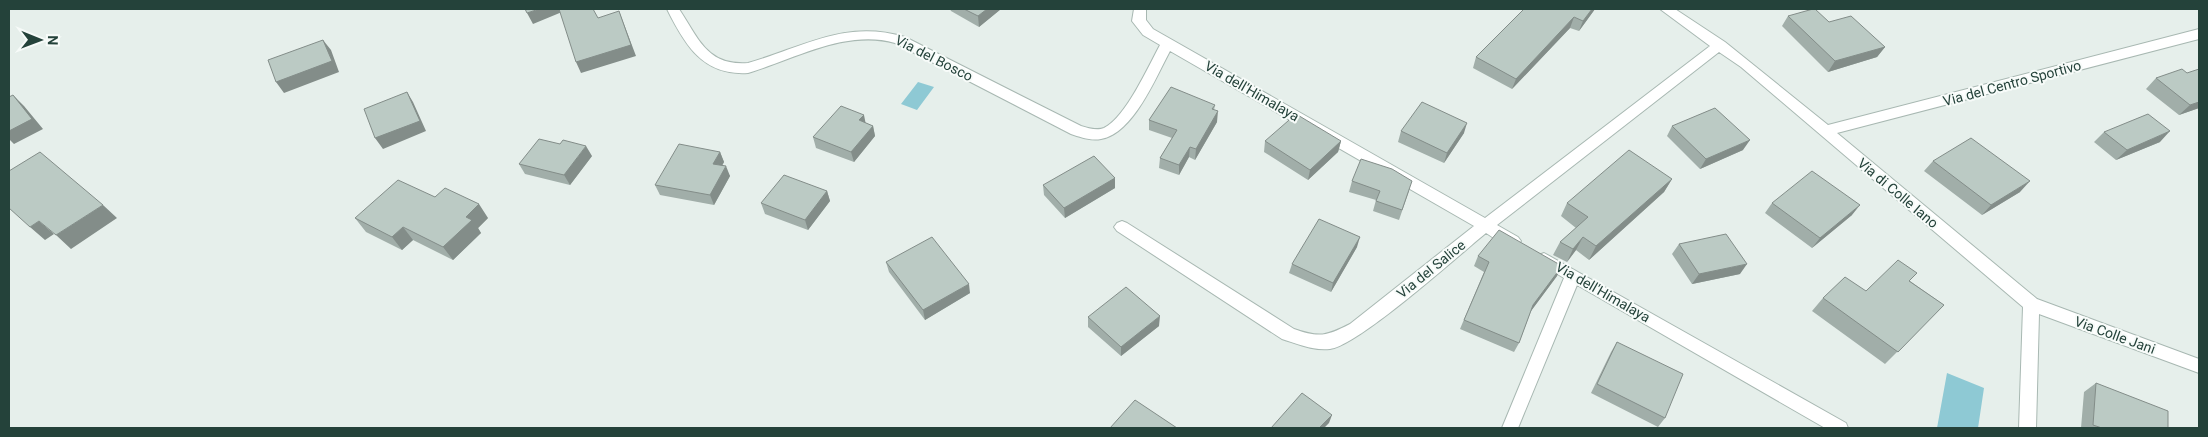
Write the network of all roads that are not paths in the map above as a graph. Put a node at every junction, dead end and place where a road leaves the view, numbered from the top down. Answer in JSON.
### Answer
{"nodes":[{"id":1,"x":673,"y":9,"type":"edge"},
{"id":2,"x":1666,"y":9,"type":"edge"},
{"id":3,"x":1140,"y":12,"type":"edge"},
{"id":4,"x":2199,"y":34,"type":"edge"},
{"id":5,"x":1168,"y":43,"type":"junction"},
{"id":6,"x":1720,"y":45,"type":"junction"},
{"id":7,"x":1824,"y":131,"type":"junction"},
{"id":8,"x":1486,"y":225,"type":"junction"},
{"id":9,"x":1122,"y":227,"type":"dead end"},
{"id":10,"x":1573,"y":275,"type":"junction"},
{"id":11,"x":2031,"y":304,"type":"junction"},
{"id":12,"x":2199,"y":366,"type":"edge"},
{"id":13,"x":1510,"y":428,"type":"edge"},
{"id":14,"x":1840,"y":428,"type":"edge"},
{"id":15,"x":2027,"y":428,"type":"edge"}],
"edges":[{"from":1,"to":5,"type":"street","name":"Via del Bosco"},
{"from":2,"to":6,"type":"street","name":"Via di Colle Iano"},
{"from":3,"to":5,"type":"street","name":"Via dell'Himalaya"},
{"from":4,"to":7,"type":"street","name":"Via del Centro Sportivo"},
{"from":5,"to":8,"type":"street","name":"Via dell'Himalaya"},
{"from":6,"to":7,"type":"street","name":"Via di Colle Iano"},
{"from":6,"to":8,"type":"street","name":"Via del Salice"},
{"from":7,"to":11,"type":"street","name":"Via di Colle Iano"},
{"from":8,"to":9,"type":"street","name":"Via del Salice"},
{"from":8,"to":10,"type":"street","name":"Via dell'Himalaya"},
{"from":10,"to":13,"type":"street"},
{"from":10,"to":14,"type":"street","name":"Via dell'Himalaya"},
{"from":11,"to":12,"type":"street","name":"Via Colle Jani"},
{"from":11,"to":15,"type":"street"}]}
